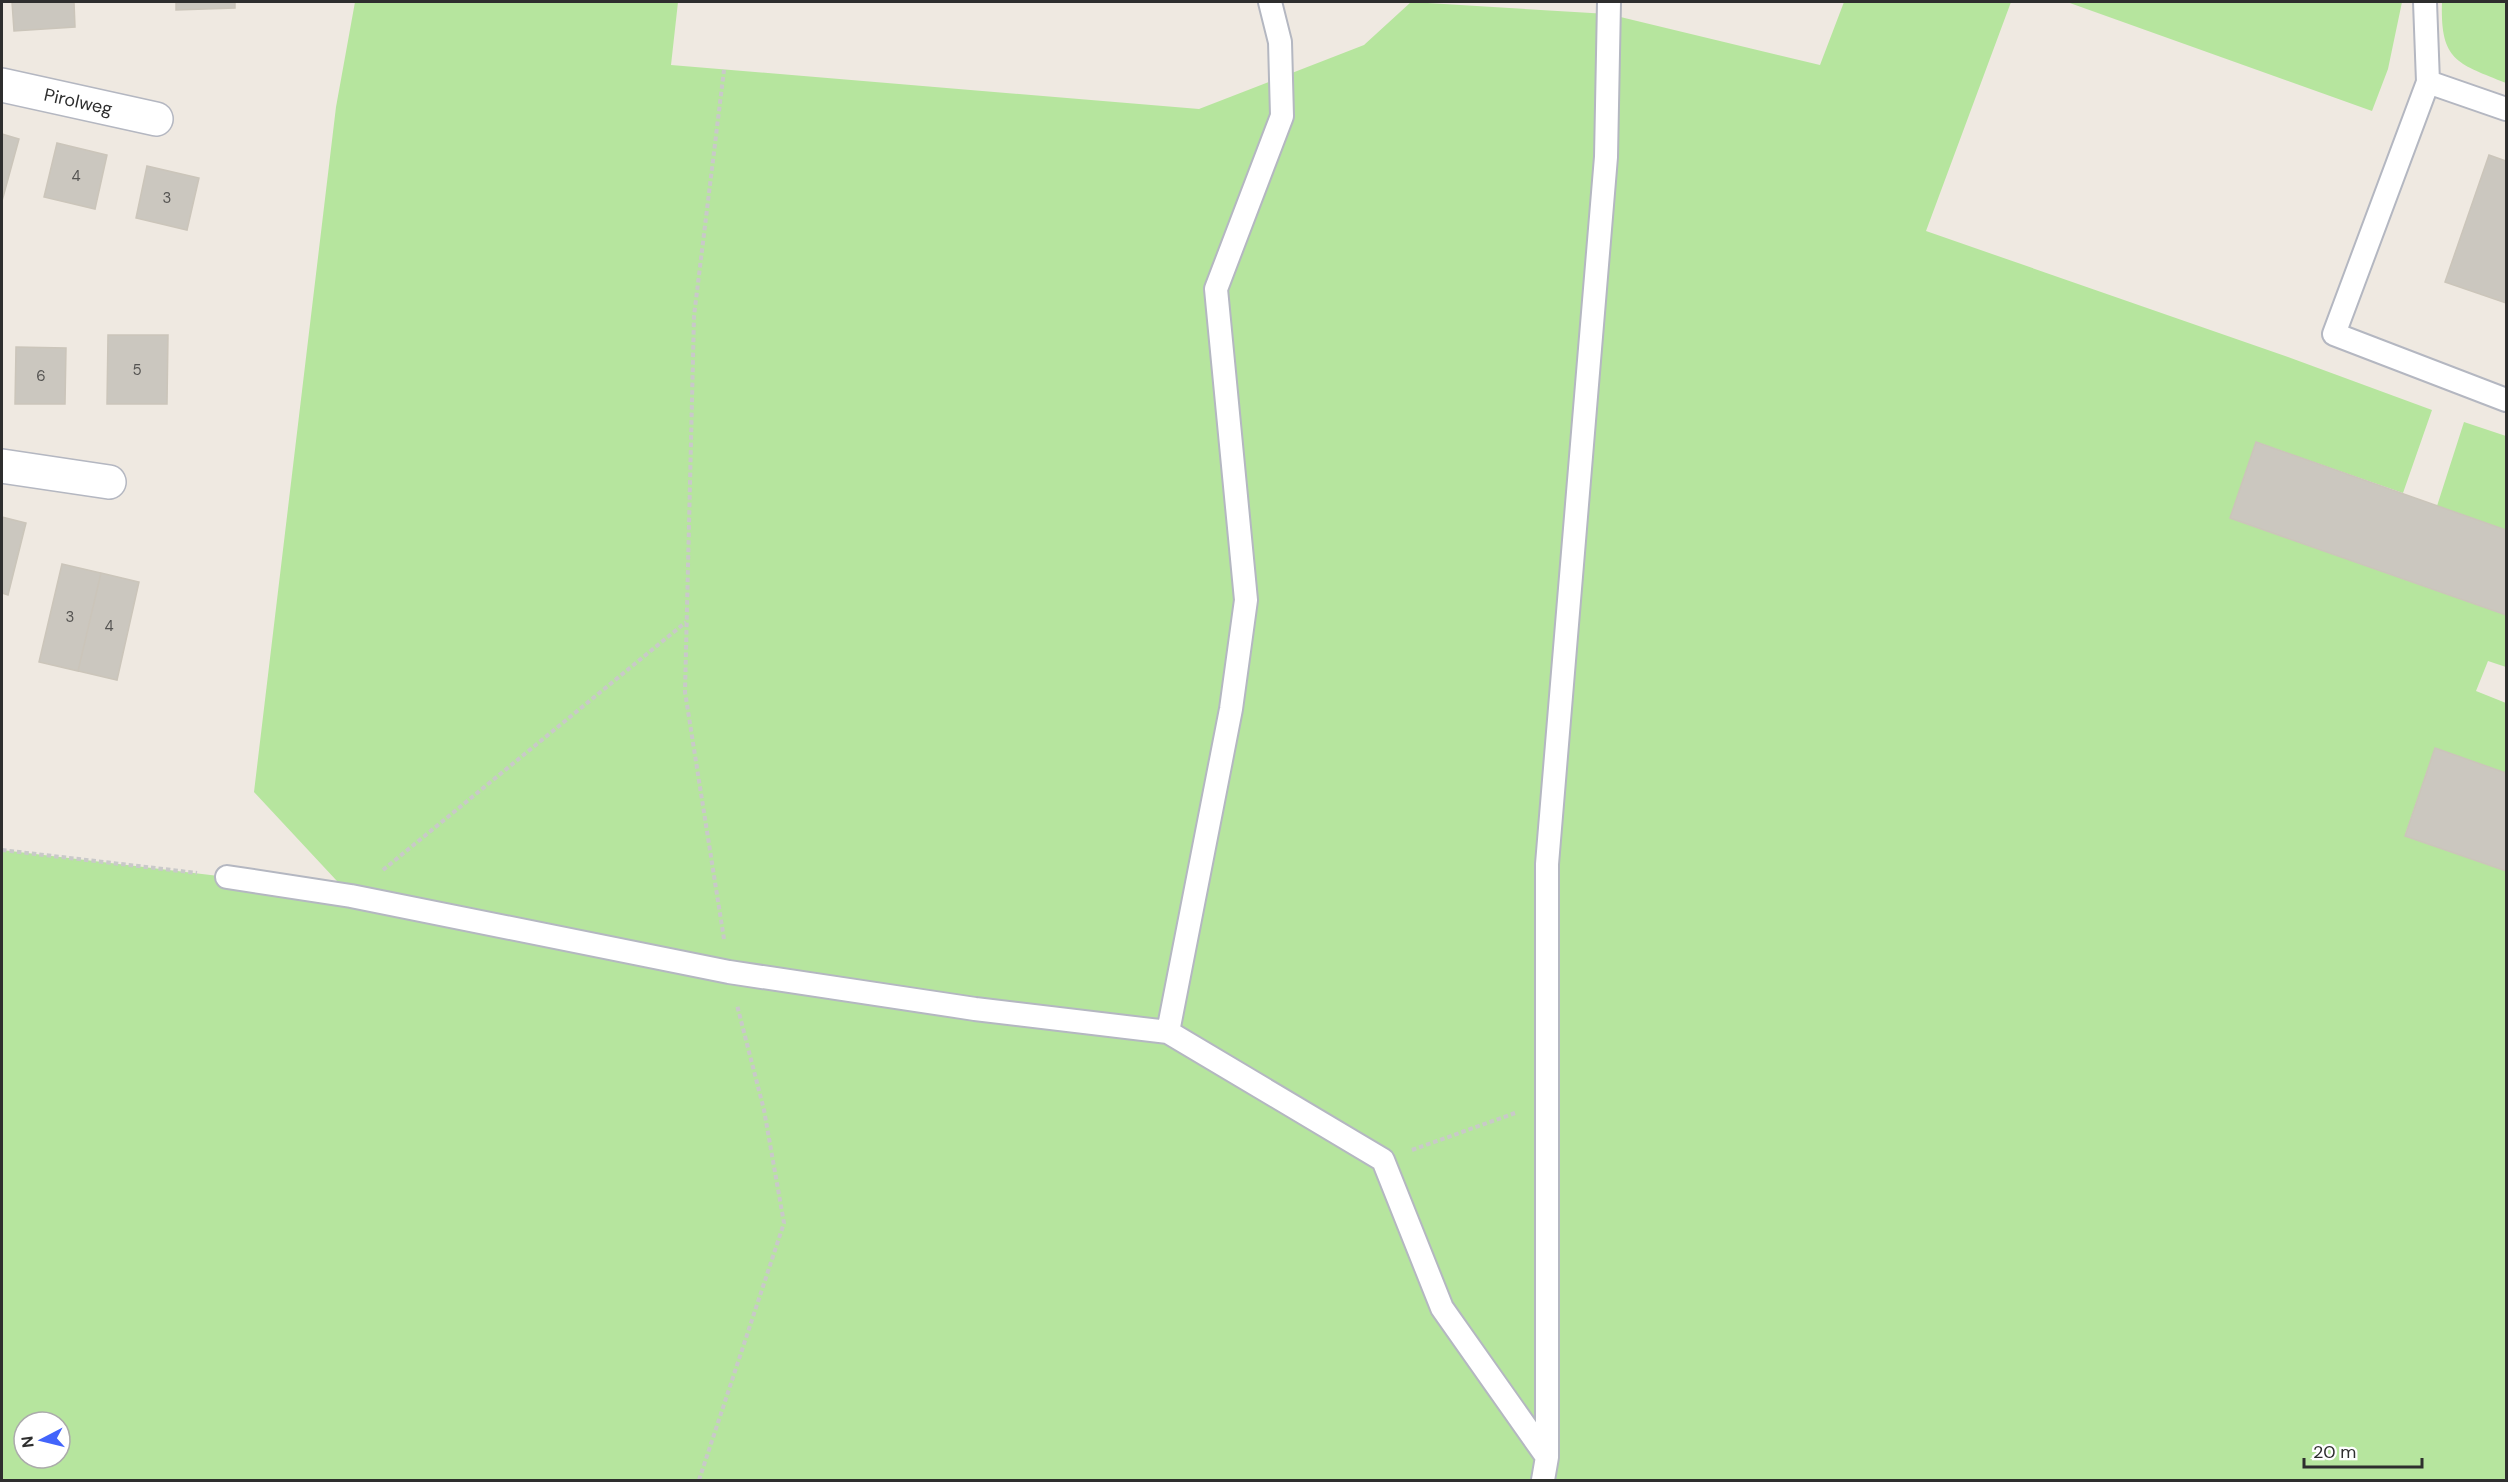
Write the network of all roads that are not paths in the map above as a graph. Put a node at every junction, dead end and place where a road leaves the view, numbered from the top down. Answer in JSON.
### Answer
{"nodes":[{"id":1,"x":1270,"y":2,"type":"edge"},
{"id":2,"x":1609,"y":2,"type":"edge"},
{"id":3,"x":2425,"y":2,"type":"edge"},
{"id":4,"x":2428,"y":82,"type":"junction"},
{"id":5,"x":2,"y":85,"type":"edge"},
{"id":6,"x":2506,"y":109,"type":"edge"},
{"id":7,"x":156,"y":119,"type":"dead end"},
{"id":8,"x":2506,"y":400,"type":"edge"},
{"id":9,"x":2,"y":466,"type":"edge"},
{"id":10,"x":109,"y":482,"type":"dead end"},
{"id":11,"x":227,"y":877,"type":"road end"},
{"id":12,"x":1167,"y":1032,"type":"junction"},
{"id":13,"x":1547,"y":1457,"type":"junction"},
{"id":14,"x":1543,"y":1480,"type":"edge"}],
"edges":[{"from":1,"to":12,"type":"lane"},
{"from":2,"to":13,"type":"lane"},
{"from":3,"to":4,"type":"lane"},
{"from":4,"to":6,"type":"lane"},
{"from":4,"to":8,"type":"lane"},
{"from":5,"to":7,"type":"street","name":"Pirolweg"},
{"from":9,"to":10,"type":"street"},
{"from":11,"to":12,"type":"lane"},
{"from":12,"to":13,"type":"lane"},
{"from":13,"to":14,"type":"lane"}]}
